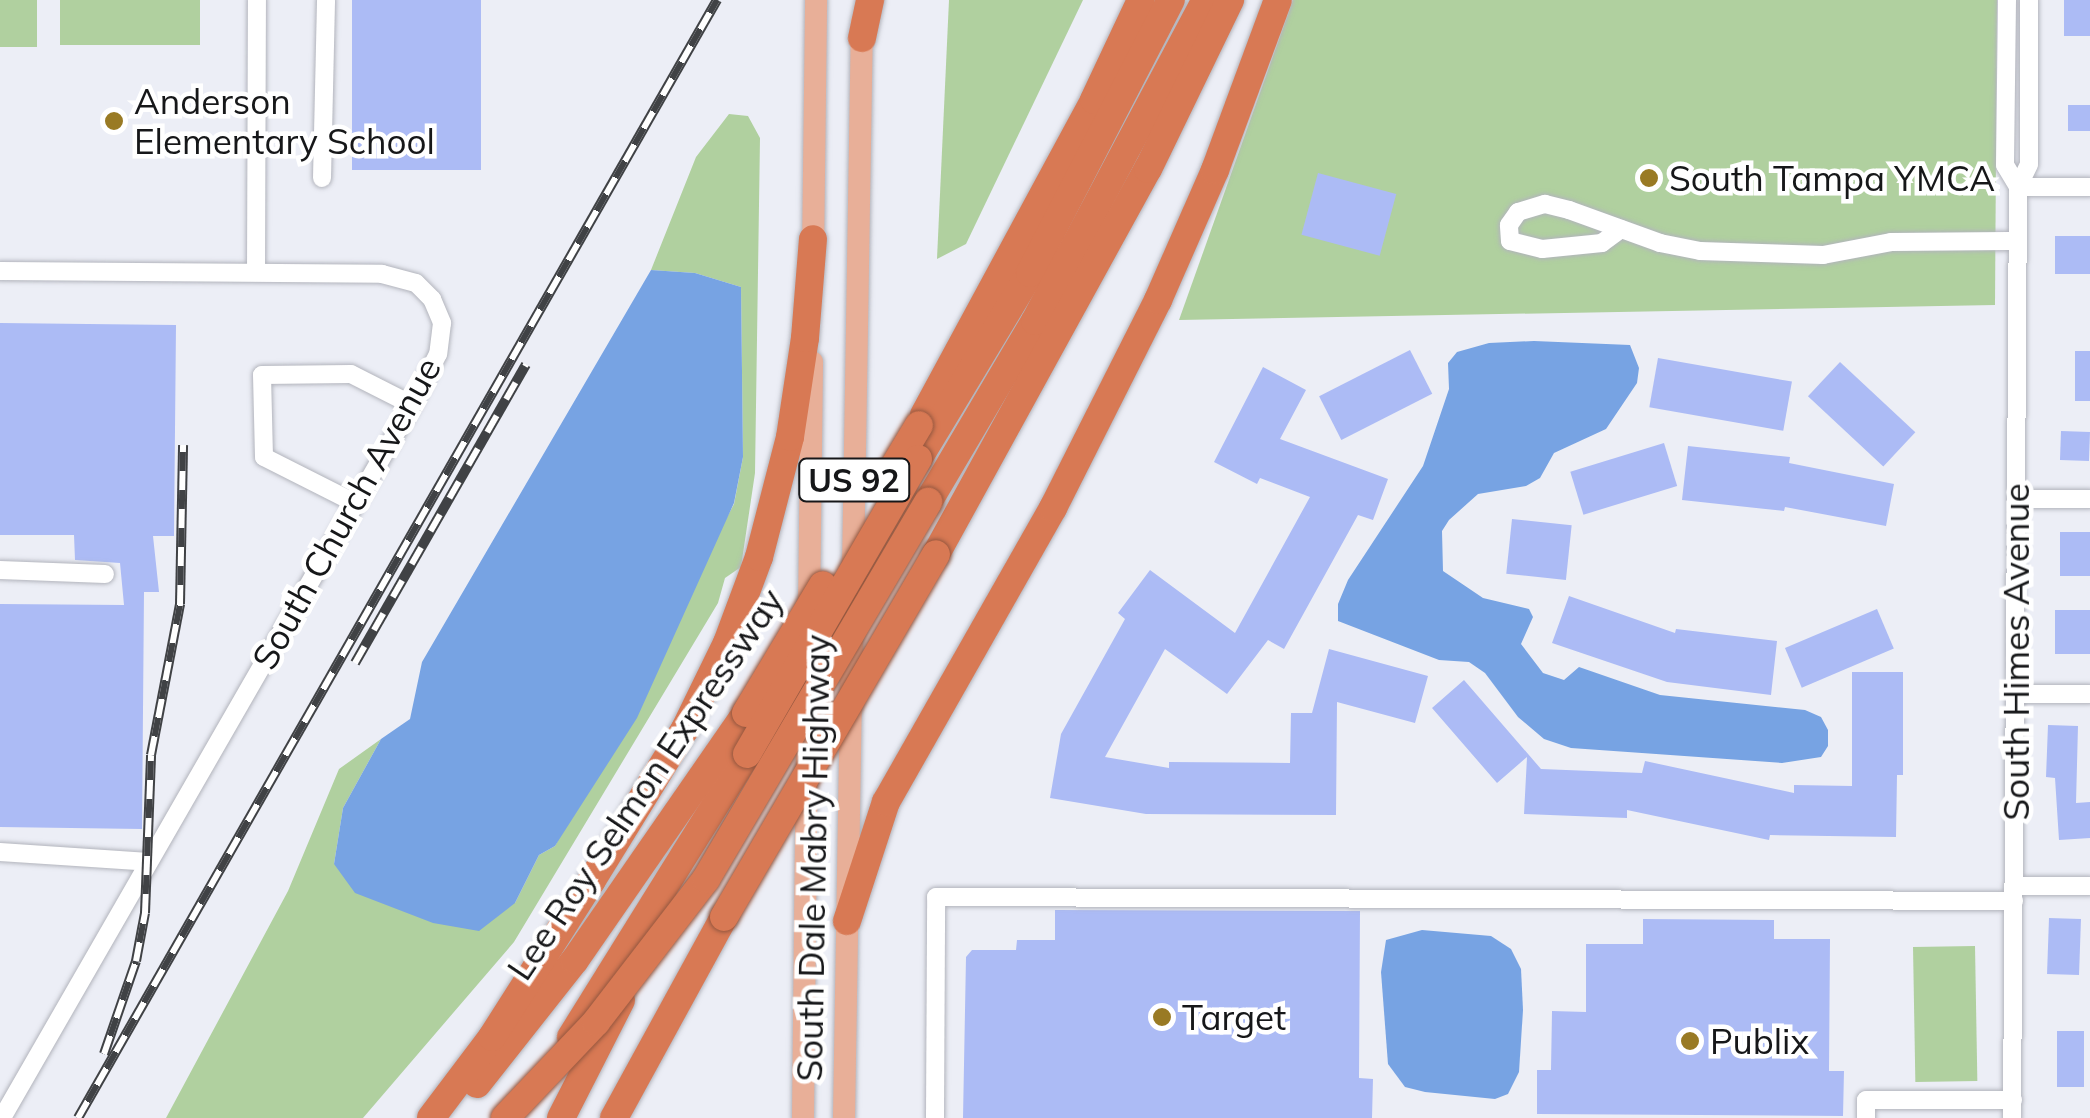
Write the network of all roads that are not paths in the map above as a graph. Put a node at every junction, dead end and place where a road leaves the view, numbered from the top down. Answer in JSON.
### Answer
{"nodes":[{"id":1,"x":257,"y":0,"type":"edge"},
{"id":2,"x":326,"y":0,"type":"edge"},
{"id":3,"x":816,"y":0,"type":"edge"},
{"id":4,"x":862,"y":0,"type":"edge"},
{"id":5,"x":870,"y":0,"type":"edge"},
{"id":6,"x":1141,"y":0,"type":"edge"},
{"id":7,"x":1171,"y":0,"type":"edge"},
{"id":8,"x":1206,"y":0,"type":"edge"},
{"id":9,"x":1230,"y":0,"type":"edge"},
{"id":10,"x":1278,"y":0,"type":"edge"},
{"id":11,"x":2007,"y":0,"type":"edge"},
{"id":12,"x":2029,"y":0,"type":"edge"},
{"id":13,"x":862,"y":38,"type":"junction"},
{"id":14,"x":322,"y":178,"type":"dead end"},
{"id":15,"x":2018,"y":187,"type":"junction"},
{"id":16,"x":2090,"y":188,"type":"edge"},
{"id":17,"x":1621,"y":230,"type":"junction"},
{"id":18,"x":813,"y":238,"type":"junction"},
{"id":19,"x":2018,"y":241,"type":"junction"},
{"id":20,"x":0,"y":271,"type":"edge"},
{"id":21,"x":256,"y":272,"type":"junction"},
{"id":22,"x":412,"y":404,"type":"junction"},
{"id":23,"x":2017,"y":499,"type":"junction"},
{"id":24,"x":2090,"y":499,"type":"edge"},
{"id":25,"x":356,"y":502,"type":"junction"},
{"id":26,"x":0,"y":570,"type":"edge"},
{"id":27,"x":105,"y":574,"type":"dead end"},
{"id":28,"x":2015,"y":694,"type":"junction"},
{"id":29,"x":2090,"y":694,"type":"edge"},
{"id":30,"x":747,"y":754,"type":"junction"},
{"id":31,"x":0,"y":852,"type":"edge"},
{"id":32,"x":149,"y":862,"type":"junction"},
{"id":33,"x":2090,"y":886,"type":"edge"},
{"id":34,"x":2014,"y":893,"type":"junction"},
{"id":35,"x":847,"y":921,"type":"junction"},
{"id":36,"x":2012,"y":1109,"type":"edge"},
{"id":37,"x":2,"y":1118,"type":"edge"},
{"id":38,"x":430,"y":1118,"type":"edge"},
{"id":39,"x":445,"y":1118,"type":"edge"},
{"id":40,"x":505,"y":1118,"type":"edge"},
{"id":41,"x":520,"y":1118,"type":"edge"},
{"id":42,"x":562,"y":1118,"type":"edge"},
{"id":43,"x":614,"y":1118,"type":"edge"},
{"id":44,"x":803,"y":1118,"type":"edge"},
{"id":45,"x":844,"y":1118,"type":"edge"},
{"id":46,"x":935,"y":1118,"type":"edge"},
{"id":47,"x":1866,"y":1118,"type":"edge"}],
"edges":[{"from":1,"to":21,"type":"street"},
{"from":2,"to":14,"type":"street"},
{"from":3,"to":18,"type":"main road","name":"South Dale Mabry Highway","number":"US 92"},
{"from":4,"to":13,"type":"main road","name":"South Dale Mabry Highway","number":"US 92"},
{"from":5,"to":13,"type":"highway"},
{"from":6,"to":39,"type":"highway","name":"Lee Roy Selmon Expressway","bridge":true},
{"from":7,"to":30,"type":"highway","bridge":true},
{"from":8,"to":40,"type":"highway","bridge":true},
{"from":9,"to":43,"type":"highway","bridge":true},
{"from":10,"to":35,"type":"highway"},
{"from":11,"to":15,"type":"street","name":"South Himes Avenue"},
{"from":12,"to":15,"type":"street","name":"South Himes Avenue"},
{"from":13,"to":35,"type":"main road","name":"South Dale Mabry Highway","number":"US 92"},
{"from":15,"to":16,"type":"street"},
{"from":15,"to":19,"type":"street","name":"South Himes Avenue"},
{"from":17,"to":17,"type":"street"},
{"from":17,"to":19,"type":"street"},
{"from":18,"to":38,"type":"highway"},
{"from":18,"to":44,"type":"main road","name":"South Dale Mabry Highway","number":"US 92"},
{"from":19,"to":23,"type":"street","name":"South Himes Avenue"},
{"from":20,"to":21,"type":"street"},
{"from":21,"to":22,"type":"street","name":"South Church Avenue"},
{"from":22,"to":25,"type":"street","name":"South Church Avenue"},
{"from":22,"to":25,"type":"street"},
{"from":23,"to":24,"type":"street"},
{"from":23,"to":28,"type":"street","name":"South Himes Avenue"},
{"from":25,"to":32,"type":"street","name":"South Church Avenue"},
{"from":26,"to":27,"type":"street"},
{"from":28,"to":29,"type":"street"},
{"from":28,"to":34,"type":"street","name":"South Himes Avenue"},
{"from":30,"to":41,"type":"highway"},
{"from":30,"to":42,"type":"highway"},
{"from":31,"to":32,"type":"street"},
{"from":32,"to":37,"type":"street","name":"South Church Avenue"},
{"from":33,"to":34,"type":"street"},
{"from":34,"to":36,"type":"street","name":"South Himes Avenue"},
{"from":34,"to":46,"type":"street"},
{"from":35,"to":45,"type":"main road","name":"South Dale Mabry Highway","number":"US 92"},
{"from":36,"to":47,"type":"street"}]}
